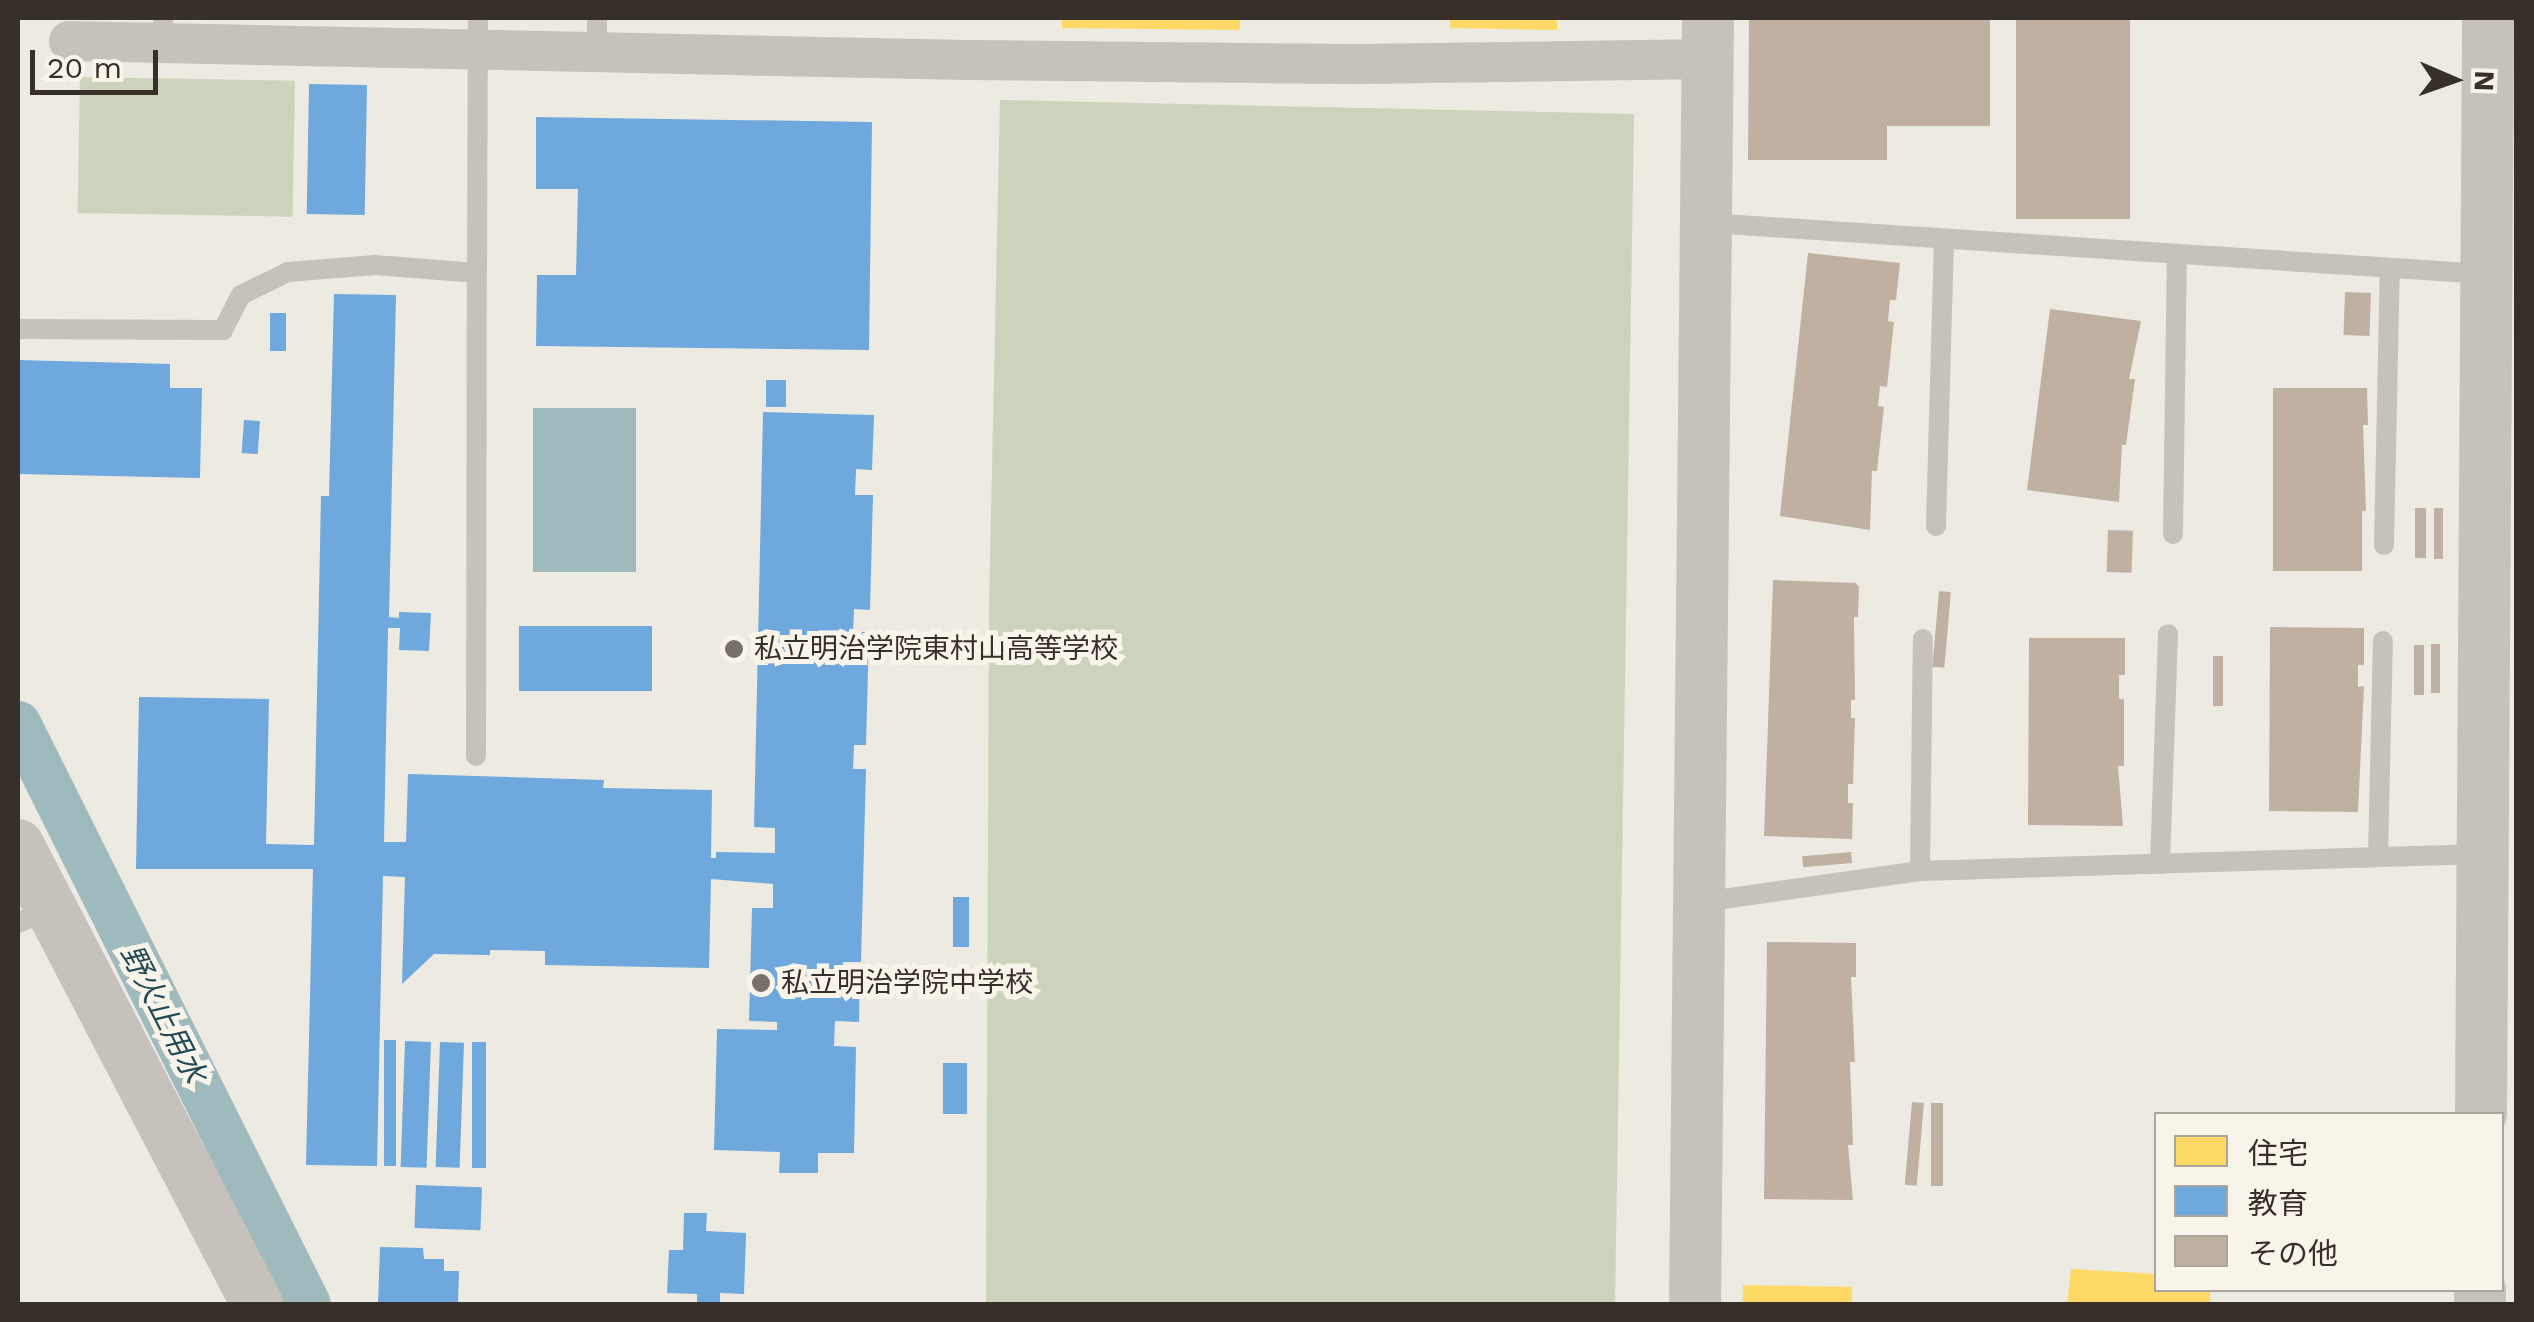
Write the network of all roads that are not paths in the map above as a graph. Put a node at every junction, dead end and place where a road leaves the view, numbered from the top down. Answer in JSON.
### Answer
{"nodes":[{"id":1,"x":2488,"y":18,"type":"edge"},
{"id":2,"x":69,"y":29,"type":"edge"},
{"id":3,"x":163,"y":30,"type":"edge"},
{"id":4,"x":478,"y":34,"type":"edge"},
{"id":5,"x":597,"y":35,"type":"edge"},
{"id":6,"x":1708,"y":38,"type":"edge"},
{"id":7,"x":1706,"y":223,"type":"junction"},
{"id":8,"x":1944,"y":239,"type":"junction"},
{"id":9,"x":2176,"y":254,"type":"junction"},
{"id":10,"x":2390,"y":268,"type":"junction"},
{"id":11,"x":477,"y":274,"type":"junction"},
{"id":12,"x":2501,"y":275,"type":"edge"},
{"id":13,"x":18,"y":329,"type":"edge"},
{"id":14,"x":1936,"y":526,"type":"dead end"},
{"id":15,"x":2173,"y":534,"type":"dead end"},
{"id":16,"x":2384,"y":545,"type":"dead end"},
{"id":17,"x":2168,"y":634,"type":"dead end"},
{"id":18,"x":1924,"y":639,"type":"dead end"},
{"id":19,"x":2383,"y":641,"type":"dead end"},
{"id":20,"x":476,"y":756,"type":"dead end"},
{"id":21,"x":18,"y":845,"type":"edge"},
{"id":22,"x":2482,"y":854,"type":"junction"},
{"id":23,"x":2378,"y":857,"type":"junction"},
{"id":24,"x":2160,"y":864,"type":"junction"},
{"id":25,"x":1920,"y":871,"type":"junction"},
{"id":26,"x":1701,"y":902,"type":"junction"},
{"id":27,"x":34,"y":916,"type":"edge"},
{"id":28,"x":2481,"y":1112,"type":"edge"},
{"id":29,"x":257,"y":1304,"type":"edge"},
{"id":30,"x":1695,"y":1304,"type":"edge"}],
"edges":[{"from":1,"to":12,"type":"street"},
{"from":2,"to":3,"type":"street"},
{"from":3,"to":4,"type":"street"},
{"from":4,"to":5,"type":"street"},
{"from":4,"to":11,"type":"lane"},
{"from":5,"to":6,"type":"street"},
{"from":6,"to":7,"type":"street"},
{"from":7,"to":8,"type":"lane"},
{"from":7,"to":26,"type":"street"},
{"from":8,"to":9,"type":"lane"},
{"from":8,"to":14,"type":"lane"},
{"from":9,"to":10,"type":"lane"},
{"from":9,"to":15,"type":"lane"},
{"from":10,"to":12,"type":"lane"},
{"from":10,"to":16,"type":"lane"},
{"from":11,"to":13,"type":"lane"},
{"from":11,"to":20,"type":"lane"},
{"from":12,"to":22,"type":"street"},
{"from":17,"to":24,"type":"lane"},
{"from":18,"to":25,"type":"lane"},
{"from":19,"to":23,"type":"lane"},
{"from":21,"to":27,"type":"street"},
{"from":22,"to":23,"type":"lane"},
{"from":22,"to":28,"type":"street"},
{"from":23,"to":24,"type":"lane"},
{"from":24,"to":25,"type":"lane"},
{"from":25,"to":26,"type":"lane"},
{"from":26,"to":30,"type":"street"},
{"from":27,"to":29,"type":"street"}]}
